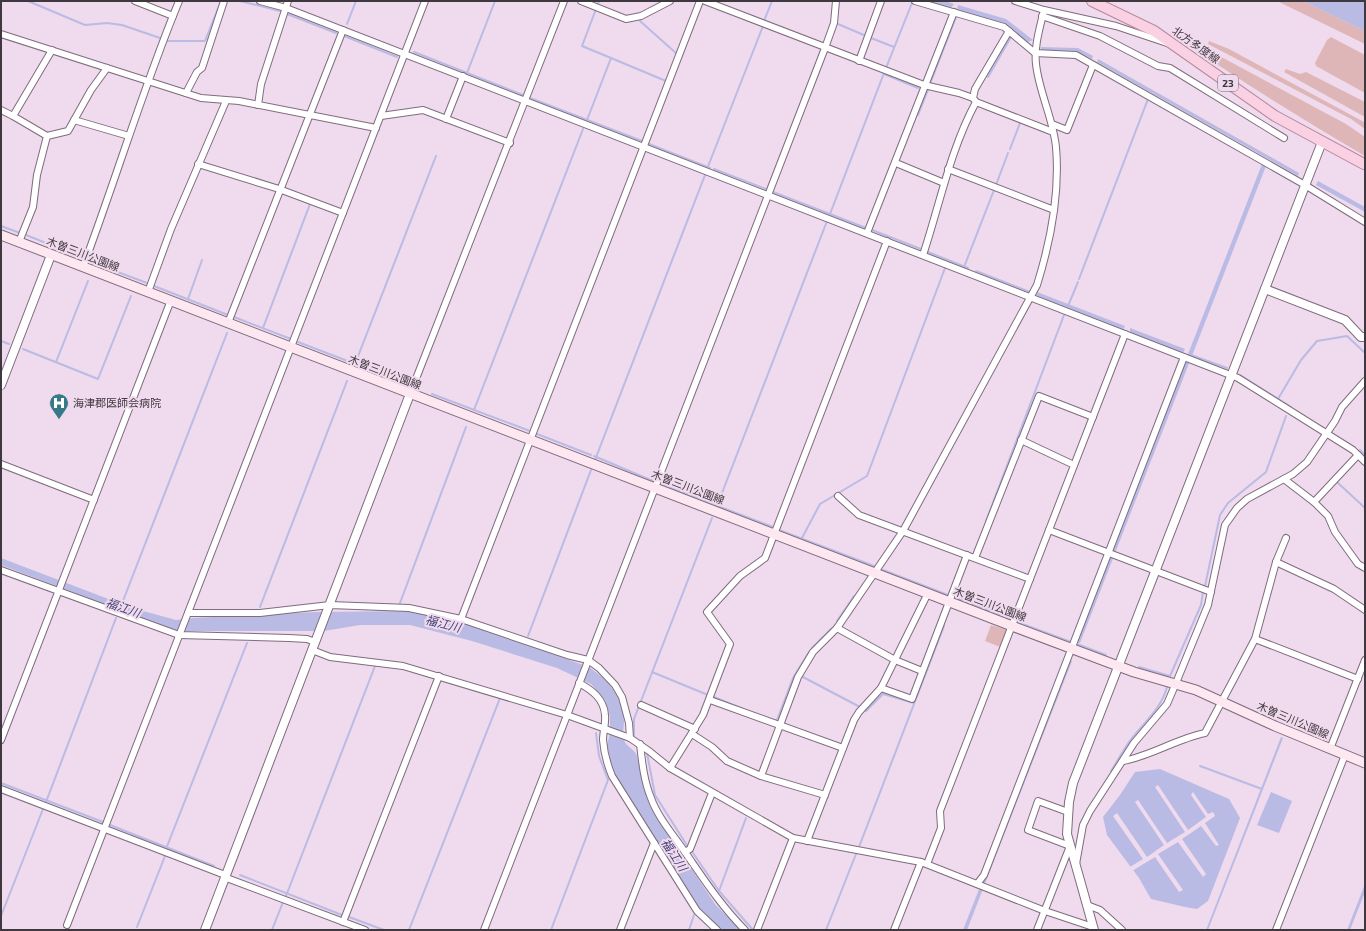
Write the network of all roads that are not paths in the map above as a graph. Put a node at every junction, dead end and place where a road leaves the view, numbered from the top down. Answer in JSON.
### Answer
{"nodes":[{"id":1,"x":135,"y":1,"type":"edge"},
{"id":2,"x":179,"y":1,"type":"edge"},
{"id":3,"x":224,"y":1,"type":"edge"},
{"id":4,"x":260,"y":1,"type":"edge"},
{"id":5,"x":288,"y":1,"type":"edge"},
{"id":6,"x":425,"y":1,"type":"edge"},
{"id":7,"x":564,"y":1,"type":"edge"},
{"id":8,"x":581,"y":1,"type":"edge"},
{"id":9,"x":670,"y":1,"type":"edge"},
{"id":10,"x":700,"y":1,"type":"edge"},
{"id":11,"x":705,"y":1,"type":"edge"},
{"id":12,"x":836,"y":1,"type":"edge"},
{"id":13,"x":881,"y":1,"type":"edge"},
{"id":14,"x":915,"y":1,"type":"edge"},
{"id":15,"x":1015,"y":1,"type":"edge"},
{"id":16,"x":1092,"y":1,"type":"edge"},
{"id":17,"x":286,"y":8,"type":"junction"},
{"id":18,"x":954,"y":12,"type":"junction"},
{"id":19,"x":1043,"y":13,"type":"junction"},
{"id":20,"x":173,"y":16,"type":"junction"},
{"id":21,"x":342,"y":30,"type":"junction"},
{"id":22,"x":1009,"y":31,"type":"junction"},
{"id":23,"x":1,"y":34,"type":"edge"},
{"id":24,"x":1177,"y":46,"type":"junction"},
{"id":25,"x":825,"y":48,"type":"junction"},
{"id":26,"x":52,"y":50,"type":"junction"},
{"id":27,"x":1035,"y":53,"type":"junction"},
{"id":28,"x":405,"y":54,"type":"junction"},
{"id":29,"x":859,"y":61,"type":"junction"},
{"id":30,"x":1093,"y":64,"type":"junction"},
{"id":31,"x":107,"y":68,"type":"junction"},
{"id":32,"x":463,"y":76,"type":"junction"},
{"id":33,"x":147,"y":81,"type":"junction"},
{"id":34,"x":924,"y":85,"type":"junction"},
{"id":35,"x":186,"y":93,"type":"junction"},
{"id":36,"x":526,"y":100,"type":"junction"},
{"id":37,"x":974,"y":100,"type":"junction"},
{"id":38,"x":226,"y":101,"type":"junction"},
{"id":39,"x":258,"y":105,"type":"junction"},
{"id":40,"x":1,"y":110,"type":"edge"},
{"id":41,"x":309,"y":114,"type":"junction"},
{"id":42,"x":13,"y":116,"type":"junction"},
{"id":43,"x":381,"y":116,"type":"junction"},
{"id":44,"x":446,"y":119,"type":"junction"},
{"id":45,"x":74,"y":120,"type":"junction"},
{"id":46,"x":1052,"y":124,"type":"junction"},
{"id":47,"x":376,"y":128,"type":"junction"},
{"id":48,"x":1054,"y":132,"type":"junction"},
{"id":49,"x":47,"y":136,"type":"junction"},
{"id":50,"x":129,"y":136,"type":"junction"},
{"id":51,"x":1284,"y":138,"type":"dead end"},
{"id":52,"x":1322,"y":142,"type":"junction"},
{"id":53,"x":510,"y":143,"type":"junction"},
{"id":54,"x":644,"y":147,"type":"junction"},
{"id":55,"x":896,"y":163,"type":"junction"},
{"id":56,"x":198,"y":164,"type":"junction"},
{"id":57,"x":1364,"y":164,"type":"edge"},
{"id":58,"x":948,"y":169,"type":"junction"},
{"id":59,"x":944,"y":182,"type":"junction"},
{"id":60,"x":1305,"y":186,"type":"junction"},
{"id":61,"x":279,"y":189,"type":"junction"},
{"id":62,"x":768,"y":195,"type":"junction"},
{"id":63,"x":1054,"y":210,"type":"junction"},
{"id":64,"x":343,"y":213,"type":"junction"},
{"id":65,"x":1365,"y":222,"type":"edge"},
{"id":66,"x":867,"y":234,"type":"junction"},
{"id":67,"x":1,"y":235,"type":"edge"},
{"id":68,"x":887,"y":241,"type":"junction"},
{"id":69,"x":19,"y":242,"type":"junction"},
{"id":70,"x":52,"y":255,"type":"junction"},
{"id":71,"x":923,"y":255,"type":"junction"},
{"id":72,"x":83,"y":267,"type":"junction"},
{"id":73,"x":1265,"y":289,"type":"junction"},
{"id":74,"x":148,"y":292,"type":"junction"},
{"id":75,"x":1031,"y":297,"type":"junction"},
{"id":76,"x":171,"y":300,"type":"junction"},
{"id":77,"x":228,"y":323,"type":"junction"},
{"id":78,"x":1125,"y":334,"type":"junction"},
{"id":79,"x":1365,"y":337,"type":"edge"},
{"id":80,"x":291,"y":347,"type":"junction"},
{"id":81,"x":1184,"y":357,"type":"junction"},
{"id":82,"x":1232,"y":375,"type":"junction"},
{"id":83,"x":1365,"y":381,"type":"edge"},
{"id":84,"x":1,"y":385,"type":"edge"},
{"id":85,"x":410,"y":394,"type":"junction"},
{"id":86,"x":1093,"y":417,"type":"junction"},
{"id":87,"x":1327,"y":433,"type":"junction"},
{"id":88,"x":530,"y":440,"type":"junction"},
{"id":89,"x":1021,"y":440,"type":"junction"},
{"id":90,"x":1358,"y":455,"type":"junction"},
{"id":91,"x":1365,"y":462,"type":"edge"},
{"id":92,"x":1,"y":464,"type":"edge"},
{"id":93,"x":1074,"y":464,"type":"junction"},
{"id":94,"x":1284,"y":479,"type":"junction"},
{"id":95,"x":655,"y":487,"type":"junction"},
{"id":96,"x":838,"y":496,"type":"dead end"},
{"id":97,"x":94,"y":500,"type":"junction"},
{"id":98,"x":1314,"y":502,"type":"junction"},
{"id":99,"x":1049,"y":530,"type":"junction"},
{"id":100,"x":902,"y":531,"type":"junction"},
{"id":101,"x":774,"y":533,"type":"junction"},
{"id":102,"x":1286,"y":538,"type":"dead end"},
{"id":103,"x":1111,"y":553,"type":"junction"},
{"id":104,"x":967,"y":555,"type":"junction"},
{"id":105,"x":975,"y":558,"type":"junction"},
{"id":106,"x":1276,"y":562,"type":"junction"},
{"id":107,"x":1365,"y":568,"type":"edge"},
{"id":108,"x":1,"y":570,"type":"edge"},
{"id":109,"x":1156,"y":571,"type":"junction"},
{"id":110,"x":875,"y":573,"type":"junction"},
{"id":111,"x":1030,"y":579,"type":"junction"},
{"id":112,"x":59,"y":591,"type":"junction"},
{"id":113,"x":1211,"y":592,"type":"junction"},
{"id":114,"x":928,"y":593,"type":"junction"},
{"id":115,"x":949,"y":601,"type":"junction"},
{"id":116,"x":329,"y":607,"type":"junction"},
{"id":117,"x":1365,"y":610,"type":"edge"},
{"id":118,"x":187,"y":614,"type":"junction"},
{"id":119,"x":461,"y":619,"type":"junction"},
{"id":120,"x":1012,"y":626,"type":"junction"},
{"id":121,"x":837,"y":628,"type":"junction"},
{"id":122,"x":180,"y":634,"type":"junction"},
{"id":123,"x":1255,"y":639,"type":"junction"},
{"id":124,"x":314,"y":646,"type":"junction"},
{"id":125,"x":1071,"y":649,"type":"junction"},
{"id":126,"x":895,"y":660,"type":"junction"},
{"id":127,"x":1365,"y":660,"type":"edge"},
{"id":128,"x":587,"y":661,"type":"junction"},
{"id":129,"x":1119,"y":666,"type":"junction"},
{"id":130,"x":922,"y":671,"type":"junction"},
{"id":131,"x":439,"y":676,"type":"junction"},
{"id":132,"x":1358,"y":679,"type":"junction"},
{"id":133,"x":579,"y":682,"type":"junction"},
{"id":134,"x":1176,"y":683,"type":"junction"},
{"id":135,"x":881,"y":688,"type":"junction"},
{"id":136,"x":710,"y":700,"type":"junction"},
{"id":137,"x":1221,"y":700,"type":"junction"},
{"id":138,"x":642,"y":705,"type":"dead end"},
{"id":139,"x":567,"y":715,"type":"junction"},
{"id":140,"x":779,"y":724,"type":"junction"},
{"id":141,"x":604,"y":728,"type":"junction"},
{"id":142,"x":693,"y":731,"type":"junction"},
{"id":143,"x":629,"y":738,"type":"junction"},
{"id":144,"x":1,"y":740,"type":"edge"},
{"id":145,"x":640,"y":744,"type":"junction"},
{"id":146,"x":843,"y":748,"type":"junction"},
{"id":147,"x":1330,"y":749,"type":"junction"},
{"id":148,"x":1345,"y":755,"type":"junction"},
{"id":149,"x":1123,"y":761,"type":"junction"},
{"id":150,"x":1365,"y":763,"type":"edge"},
{"id":151,"x":670,"y":768,"type":"junction"},
{"id":152,"x":761,"y":776,"type":"junction"},
{"id":153,"x":1,"y":789,"type":"edge"},
{"id":154,"x":712,"y":793,"type":"junction"},
{"id":155,"x":825,"y":795,"type":"junction"},
{"id":156,"x":1068,"y":812,"type":"junction"},
{"id":157,"x":104,"y":829,"type":"junction"},
{"id":158,"x":793,"y":838,"type":"junction"},
{"id":159,"x":807,"y":841,"type":"junction"},
{"id":160,"x":654,"y":843,"type":"junction"},
{"id":161,"x":1070,"y":846,"type":"junction"},
{"id":162,"x":685,"y":852,"type":"junction"},
{"id":163,"x":924,"y":863,"type":"junction"},
{"id":164,"x":1076,"y":864,"type":"junction"},
{"id":165,"x":225,"y":876,"type":"junction"},
{"id":166,"x":978,"y":884,"type":"junction"},
{"id":167,"x":1087,"y":905,"type":"junction"},
{"id":168,"x":1045,"y":911,"type":"junction"},
{"id":169,"x":343,"y":922,"type":"junction"},
{"id":170,"x":67,"y":925,"type":"dead end"},
{"id":171,"x":1093,"y":928,"type":"edge"},
{"id":172,"x":205,"y":930,"type":"edge"},
{"id":173,"x":366,"y":930,"type":"edge"},
{"id":174,"x":484,"y":930,"type":"edge"},
{"id":175,"x":620,"y":930,"type":"edge"},
{"id":176,"x":717,"y":930,"type":"edge"},
{"id":177,"x":744,"y":930,"type":"edge"},
{"id":178,"x":757,"y":930,"type":"edge"},
{"id":179,"x":894,"y":930,"type":"edge"},
{"id":180,"x":1037,"y":930,"type":"edge"},
{"id":181,"x":1122,"y":930,"type":"edge"},
{"id":182,"x":1276,"y":930,"type":"edge"}],
"edges":[{"from":1,"to":20,"type":"street"},
{"from":2,"to":20,"type":"street"},
{"from":3,"to":35,"type":"street"},
{"from":4,"to":17,"type":"street"},
{"from":5,"to":17,"type":"street"},
{"from":6,"to":28,"type":"street"},
{"from":7,"to":36,"type":"street"},
{"from":8,"to":9,"type":"street"},
{"from":10,"to":54,"type":"street"},
{"from":11,"to":25,"type":"street"},
{"from":12,"to":25,"type":"street"},
{"from":13,"to":29,"type":"street"},
{"from":14,"to":18,"type":"street"},
{"from":15,"to":19,"type":"street"},
{"from":16,"to":24,"type":"main road","name":"北方多度線","number":"23"},
{"from":17,"to":21,"type":"street"},
{"from":17,"to":39,"type":"street"},
{"from":18,"to":22,"type":"street"},
{"from":18,"to":34,"type":"street"},
{"from":19,"to":24,"type":"street"},
{"from":19,"to":27,"type":"street"},
{"from":19,"to":51,"type":"street"},
{"from":20,"to":33,"type":"street"},
{"from":21,"to":28,"type":"street"},
{"from":21,"to":41,"type":"street"},
{"from":22,"to":27,"type":"street"},
{"from":22,"to":37,"type":"street"},
{"from":23,"to":26,"type":"street"},
{"from":24,"to":52,"type":"main road","name":"北方多度線","number":"23"},
{"from":25,"to":29,"type":"street"},
{"from":25,"to":62,"type":"street"},
{"from":26,"to":31,"type":"street"},
{"from":26,"to":42,"type":"street"},
{"from":27,"to":30,"type":"street"},
{"from":27,"to":46,"type":"street"},
{"from":28,"to":32,"type":"street"},
{"from":28,"to":43,"type":"street"},
{"from":29,"to":34,"type":"street"},
{"from":30,"to":46,"type":"street"},
{"from":30,"to":60,"type":"street"},
{"from":31,"to":33,"type":"street"},
{"from":31,"to":45,"type":"street"},
{"from":32,"to":36,"type":"street"},
{"from":32,"to":44,"type":"street"},
{"from":33,"to":35,"type":"street"},
{"from":33,"to":50,"type":"street"},
{"from":34,"to":37,"type":"street"},
{"from":34,"to":55,"type":"street"},
{"from":35,"to":38,"type":"street"},
{"from":36,"to":53,"type":"street"},
{"from":36,"to":54,"type":"street"},
{"from":37,"to":48,"type":"street"},
{"from":37,"to":58,"type":"street"},
{"from":38,"to":39,"type":"street"},
{"from":38,"to":56,"type":"street"},
{"from":39,"to":41,"type":"street"},
{"from":40,"to":42,"type":"street"},
{"from":41,"to":47,"type":"street"},
{"from":41,"to":61,"type":"street"},
{"from":42,"to":49,"type":"street"},
{"from":43,"to":44,"type":"street"},
{"from":43,"to":47,"type":"street"},
{"from":44,"to":53,"type":"street"},
{"from":45,"to":49,"type":"street"},
{"from":45,"to":50,"type":"street"},
{"from":46,"to":48,"type":"street"},
{"from":47,"to":64,"type":"street"},
{"from":48,"to":63,"type":"street"},
{"from":49,"to":69,"type":"street"},
{"from":50,"to":72,"type":"street"},
{"from":52,"to":57,"type":"main road","name":"北方多度線","number":"23"},
{"from":52,"to":60,"type":"street"},
{"from":53,"to":85,"type":"street"},
{"from":54,"to":62,"type":"street"},
{"from":54,"to":88,"type":"street"},
{"from":55,"to":59,"type":"street"},
{"from":55,"to":66,"type":"street"},
{"from":56,"to":61,"type":"street"},
{"from":56,"to":74,"type":"street"},
{"from":58,"to":59,"type":"street"},
{"from":58,"to":63,"type":"street"},
{"from":59,"to":71,"type":"street"},
{"from":60,"to":65,"type":"street"},
{"from":60,"to":73,"type":"street"},
{"from":61,"to":64,"type":"street"},
{"from":61,"to":77,"type":"street"},
{"from":62,"to":66,"type":"street"},
{"from":62,"to":95,"type":"street"},
{"from":63,"to":75,"type":"street"},
{"from":64,"to":80,"type":"street"},
{"from":66,"to":68,"type":"street"},
{"from":67,"to":69,"type":"main road","name":"木曽三川公園線"},
{"from":68,"to":71,"type":"street"},
{"from":68,"to":101,"type":"street"},
{"from":69,"to":70,"type":"main road","name":"木曽三川公園線"},
{"from":70,"to":72,"type":"main road","name":"木曽三川公園線"},
{"from":70,"to":84,"type":"street"},
{"from":71,"to":75,"type":"street"},
{"from":72,"to":74,"type":"main road","name":"木曽三川公園線"},
{"from":73,"to":79,"type":"street"},
{"from":73,"to":82,"type":"street"},
{"from":74,"to":76,"type":"main road","name":"木曽三川公園線"},
{"from":75,"to":78,"type":"street"},
{"from":75,"to":100,"type":"street"},
{"from":76,"to":77,"type":"main road","name":"木曽三川公園線"},
{"from":76,"to":97,"type":"street"},
{"from":77,"to":80,"type":"main road","name":"木曽三川公園線"},
{"from":78,"to":81,"type":"street"},
{"from":78,"to":86,"type":"street"},
{"from":80,"to":85,"type":"main road","name":"木曽三川公園線"},
{"from":80,"to":118,"type":"street"},
{"from":81,"to":82,"type":"street"},
{"from":81,"to":103,"type":"street"},
{"from":82,"to":87,"type":"street"},
{"from":82,"to":109,"type":"street"},
{"from":83,"to":87,"type":"street"},
{"from":85,"to":88,"type":"main road","name":"木曽三川公園線"},
{"from":85,"to":116,"type":"street"},
{"from":86,"to":89,"type":"street"},
{"from":86,"to":93,"type":"street"},
{"from":87,"to":90,"type":"street"},
{"from":87,"to":94,"type":"street"},
{"from":88,"to":95,"type":"main road","name":"木曽三川公園線"},
{"from":88,"to":119,"type":"street"},
{"from":89,"to":93,"type":"street"},
{"from":89,"to":105,"type":"street"},
{"from":90,"to":91,"type":"street"},
{"from":90,"to":98,"type":"street"},
{"from":92,"to":97,"type":"street"},
{"from":93,"to":99,"type":"street"},
{"from":94,"to":98,"type":"street"},
{"from":94,"to":113,"type":"street"},
{"from":95,"to":101,"type":"main road","name":"木曽三川公園線"},
{"from":95,"to":128,"type":"street"},
{"from":96,"to":100,"type":"street"},
{"from":97,"to":112,"type":"street"},
{"from":98,"to":107,"type":"street"},
{"from":99,"to":103,"type":"street"},
{"from":99,"to":111,"type":"street"},
{"from":100,"to":104,"type":"street"},
{"from":100,"to":110,"type":"street"},
{"from":101,"to":110,"type":"main road","name":"木曽三川公園線"},
{"from":101,"to":136,"type":"street"},
{"from":102,"to":106,"type":"street"},
{"from":103,"to":109,"type":"street"},
{"from":103,"to":125,"type":"street"},
{"from":104,"to":105,"type":"street"},
{"from":104,"to":115,"type":"street"},
{"from":105,"to":111,"type":"street"},
{"from":106,"to":117,"type":"street"},
{"from":106,"to":123,"type":"street"},
{"from":108,"to":112,"type":"street"},
{"from":109,"to":113,"type":"street"},
{"from":109,"to":129,"type":"street"},
{"from":110,"to":114,"type":"main road","name":"木曽三川公園線"},
{"from":110,"to":121,"type":"street"},
{"from":111,"to":120,"type":"street"},
{"from":112,"to":122,"type":"street"},
{"from":112,"to":144,"type":"street"},
{"from":113,"to":134,"type":"street"},
{"from":114,"to":115,"type":"main road","name":"木曽三川公園線"},
{"from":114,"to":126,"type":"street"},
{"from":115,"to":120,"type":"main road","name":"木曽三川公園線"},
{"from":115,"to":130,"type":"street"},
{"from":116,"to":118,"type":"street"},
{"from":116,"to":119,"type":"street"},
{"from":116,"to":124,"type":"street"},
{"from":118,"to":122,"type":"street"},
{"from":119,"to":128,"type":"street"},
{"from":120,"to":125,"type":"main road","name":"木曽三川公園線"},
{"from":120,"to":163,"type":"street"},
{"from":121,"to":126,"type":"street"},
{"from":121,"to":140,"type":"street"},
{"from":122,"to":124,"type":"street"},
{"from":122,"to":157,"type":"street"},
{"from":123,"to":132,"type":"street"},
{"from":123,"to":137,"type":"street"},
{"from":124,"to":131,"type":"street"},
{"from":124,"to":165,"type":"street"},
{"from":125,"to":129,"type":"main road","name":"木曽三川公園線"},
{"from":125,"to":166,"type":"street"},
{"from":126,"to":130,"type":"street"},
{"from":126,"to":135,"type":"street"},
{"from":127,"to":132,"type":"street"},
{"from":128,"to":133,"type":"street"},
{"from":128,"to":143,"type":"street"},
{"from":129,"to":134,"type":"main road","name":"木曽三川公園線"},
{"from":129,"to":156,"type":"street"},
{"from":130,"to":135,"type":"street"},
{"from":131,"to":139,"type":"street"},
{"from":131,"to":169,"type":"street"},
{"from":132,"to":147,"type":"street"},
{"from":133,"to":139,"type":"street"},
{"from":133,"to":141,"type":"street"},
{"from":134,"to":137,"type":"main road","name":"木曽三川公園線"},
{"from":134,"to":149,"type":"street"},
{"from":135,"to":146,"type":"street"},
{"from":136,"to":140,"type":"street"},
{"from":136,"to":142,"type":"street"},
{"from":137,"to":147,"type":"main road","name":"木曽三川公園線"},
{"from":137,"to":149,"type":"street"},
{"from":138,"to":142,"type":"street"},
{"from":139,"to":141,"type":"street"},
{"from":139,"to":174,"type":"street"},
{"from":140,"to":146,"type":"street"},
{"from":140,"to":152,"type":"street"},
{"from":141,"to":143,"type":"street"},
{"from":141,"to":160,"type":"street"},
{"from":142,"to":151,"type":"street"},
{"from":142,"to":152,"type":"street"},
{"from":143,"to":145,"type":"street"},
{"from":145,"to":151,"type":"street"},
{"from":145,"to":162,"type":"street"},
{"from":146,"to":155,"type":"street"},
{"from":147,"to":148,"type":"main road","name":"木曽三川公園線"},
{"from":148,"to":150,"type":"main road","name":"木曽三川公園線"},
{"from":148,"to":182,"type":"street"},
{"from":149,"to":164,"type":"street"},
{"from":151,"to":154,"type":"street"},
{"from":152,"to":155,"type":"street"},
{"from":153,"to":157,"type":"street"},
{"from":154,"to":158,"type":"street"},
{"from":154,"to":162,"type":"street"},
{"from":155,"to":159,"type":"street"},
{"from":156,"to":161,"type":"street"},
{"from":156,"to":161,"type":"street"},
{"from":157,"to":165,"type":"street"},
{"from":157,"to":170,"type":"street"},
{"from":158,"to":159,"type":"street"},
{"from":158,"to":178,"type":"street"},
{"from":159,"to":163,"type":"street"},
{"from":160,"to":175,"type":"street"},
{"from":160,"to":176,"type":"street"},
{"from":161,"to":164,"type":"street"},
{"from":161,"to":168,"type":"street"},
{"from":162,"to":177,"type":"street"},
{"from":163,"to":166,"type":"street"},
{"from":163,"to":179,"type":"street"},
{"from":164,"to":167,"type":"street"},
{"from":165,"to":169,"type":"street"},
{"from":165,"to":172,"type":"street"},
{"from":166,"to":168,"type":"street"},
{"from":167,"to":171,"type":"street"},
{"from":167,"to":181,"type":"street"},
{"from":168,"to":171,"type":"street"},
{"from":168,"to":180,"type":"street"},
{"from":169,"to":173,"type":"street"}]}
